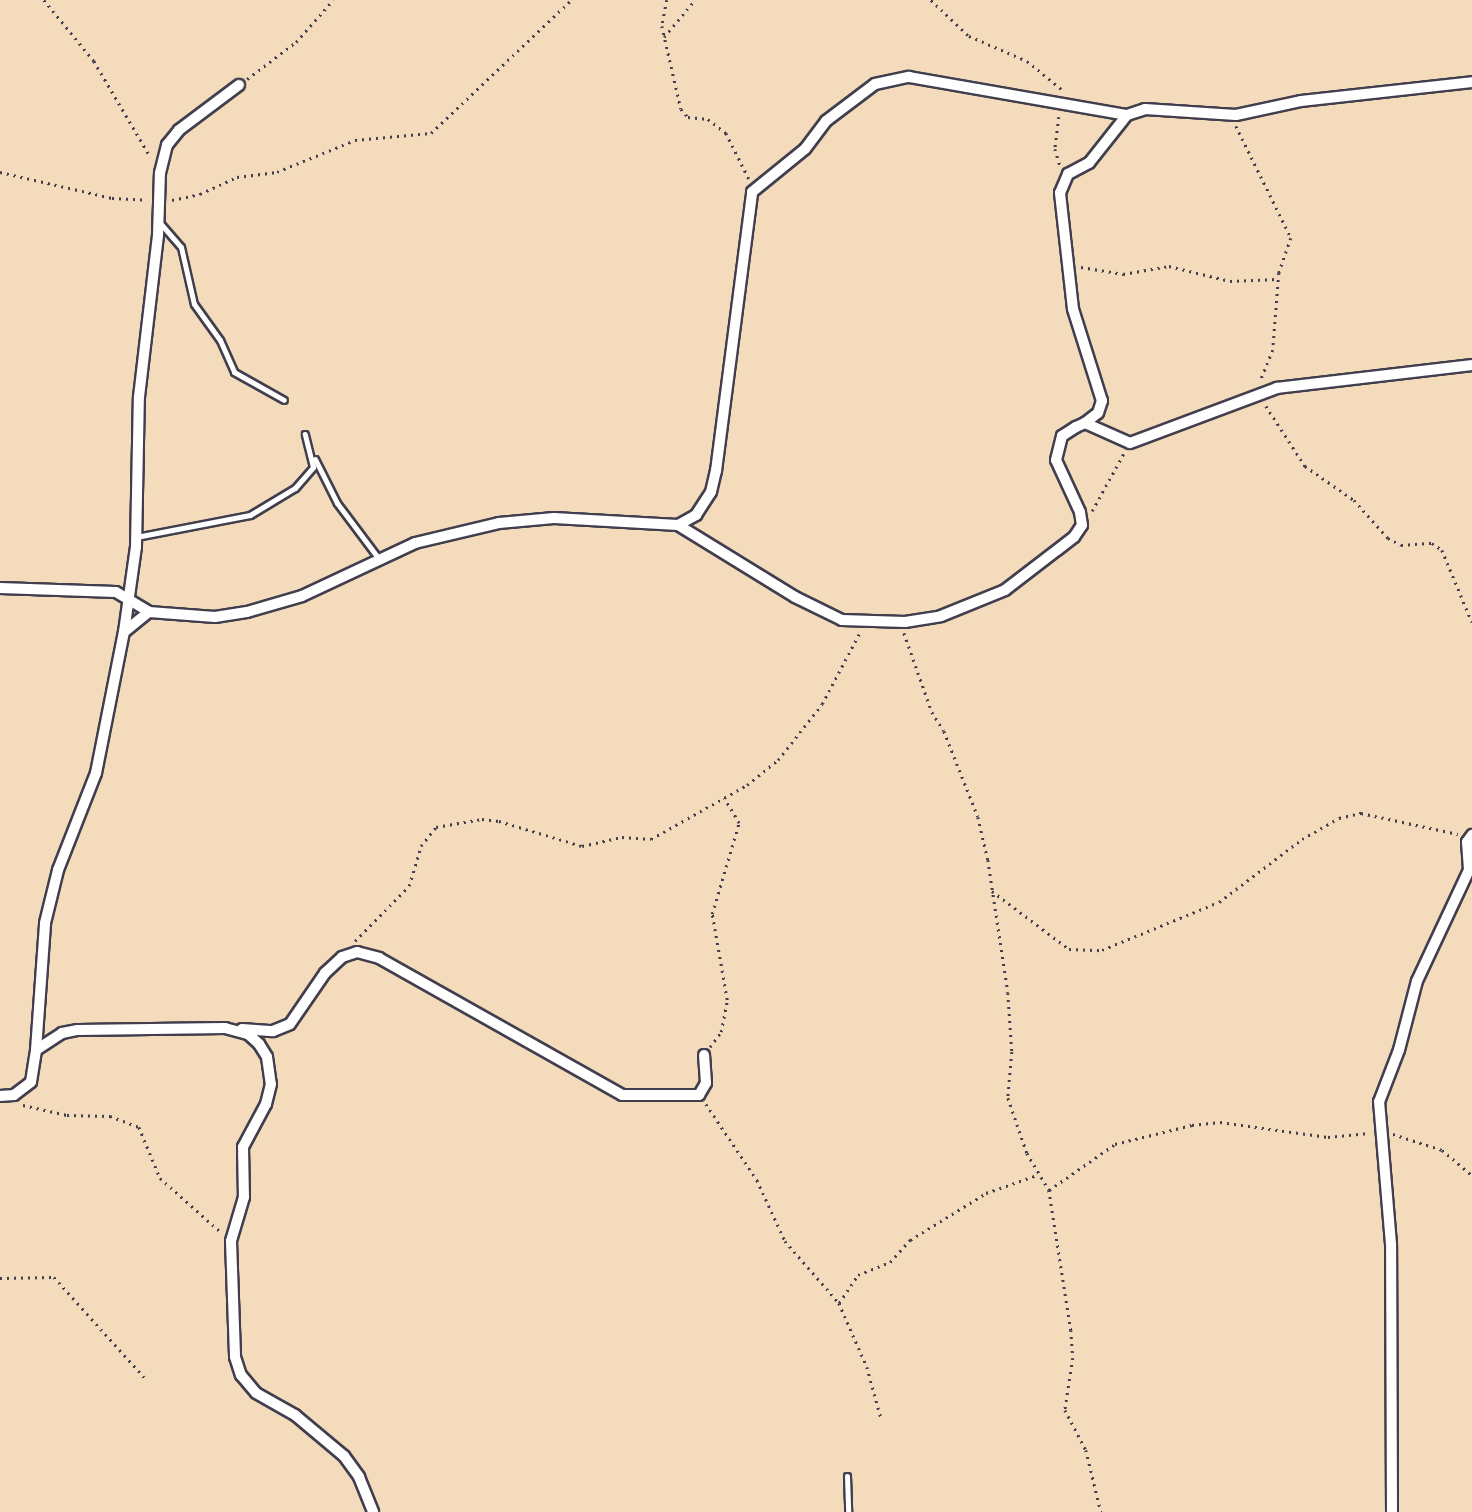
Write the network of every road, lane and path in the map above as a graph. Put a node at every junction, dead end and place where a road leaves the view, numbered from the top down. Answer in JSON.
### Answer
{"nodes":[{"id":1,"x":44,"y":0,"type":"edge"},
{"id":2,"x":333,"y":0,"type":"edge"},
{"id":3,"x":571,"y":0,"type":"edge"},
{"id":4,"x":667,"y":0,"type":"edge"},
{"id":5,"x":695,"y":0,"type":"edge"},
{"id":6,"x":931,"y":0,"type":"edge"},
{"id":7,"x":664,"y":37,"type":"junction"},
{"id":8,"x":1472,"y":82,"type":"edge"},
{"id":9,"x":239,"y":85,"type":"joint"},
{"id":10,"x":1060,"y":105,"type":"junction"},
{"id":11,"x":1076,"y":108,"type":"junction"},
{"id":12,"x":1230,"y":114,"type":"junction"},
{"id":13,"x":1127,"y":115,"type":"junction"},
{"id":14,"x":0,"y":172,"type":"edge"},
{"id":15,"x":160,"y":173,"type":"junction"},
{"id":16,"x":1063,"y":182,"type":"junction"},
{"id":17,"x":752,"y":192,"type":"junction"},
{"id":18,"x":159,"y":200,"type":"junction"},
{"id":19,"x":158,"y":220,"type":"junction"},
{"id":20,"x":1068,"y":263,"type":"junction"},
{"id":21,"x":1279,"y":279,"type":"junction"},
{"id":22,"x":1472,"y":365,"type":"edge"},
{"id":23,"x":1255,"y":395,"type":"junction"},
{"id":24,"x":285,"y":400,"type":"dead end"},
{"id":25,"x":1085,"y":423,"type":"junction"},
{"id":26,"x":305,"y":434,"type":"dead end"},
{"id":27,"x":1130,"y":443,"type":"junction"},
{"id":28,"x":314,"y":458,"type":"junction"},
{"id":29,"x":678,"y":525,"type":"junction"},
{"id":30,"x":1082,"y":525,"type":"junction"},
{"id":31,"x":136,"y":537,"type":"junction"},
{"id":32,"x":379,"y":559,"type":"junction"},
{"id":33,"x":0,"y":588,"type":"edge"},
{"id":34,"x":129,"y":597,"type":"junction"},
{"id":35,"x":149,"y":612,"type":"junction"},
{"id":36,"x":900,"y":622,"type":"junction"},
{"id":37,"x":1472,"y":622,"type":"edge"},
{"id":38,"x":863,"y":623,"type":"junction"},
{"id":39,"x":124,"y":632,"type":"junction"},
{"id":40,"x":724,"y":797,"type":"junction"},
{"id":41,"x":1470,"y":836,"type":"edge"},
{"id":42,"x":992,"y":891,"type":"junction"},
{"id":43,"x":342,"y":957,"type":"junction"},
{"id":44,"x":225,"y":1028,"type":"junction"},
{"id":45,"x":36,"y":1050,"type":"junction"},
{"id":46,"x":704,"y":1055,"type":"joint"},
{"id":47,"x":705,"y":1091,"type":"junction"},
{"id":48,"x":0,"y":1096,"type":"edge"},
{"id":49,"x":11,"y":1100,"type":"dead end"},
{"id":50,"x":1382,"y":1134,"type":"junction"},
{"id":51,"x":1037,"y":1174,"type":"junction"},
{"id":52,"x":1472,"y":1175,"type":"edge"},
{"id":53,"x":1049,"y":1190,"type":"junction"},
{"id":54,"x":231,"y":1241,"type":"junction"},
{"id":55,"x":0,"y":1278,"type":"edge"},
{"id":56,"x":839,"y":1303,"type":"junction"},
{"id":57,"x":145,"y":1378,"type":"dead end"},
{"id":58,"x":881,"y":1418,"type":"dead end"},
{"id":59,"x":847,"y":1476,"type":"dead end"},
{"id":60,"x":373,"y":1512,"type":"edge"},
{"id":61,"x":848,"y":1512,"type":"edge"},
{"id":62,"x":1101,"y":1512,"type":"edge"},
{"id":63,"x":1392,"y":1512,"type":"edge"}],
"edges":[{"from":1,"to":15,"type":"path"},
{"from":2,"to":9,"type":"path"},
{"from":3,"to":18,"type":"path"},
{"from":4,"to":7,"type":"path"},
{"from":5,"to":7,"type":"path"},
{"from":6,"to":11,"type":"path"},
{"from":7,"to":17,"type":"path"},
{"from":8,"to":12,"type":"street"},
{"from":9,"to":15,"type":"street"},
{"from":10,"to":11,"type":"street"},
{"from":10,"to":16,"type":"path"},
{"from":10,"to":17,"type":"street"},
{"from":11,"to":13,"type":"street"},
{"from":12,"to":13,"type":"street"},
{"from":12,"to":21,"type":"path"},
{"from":13,"to":16,"type":"street"},
{"from":14,"to":18,"type":"path"},
{"from":15,"to":18,"type":"street"},
{"from":16,"to":20,"type":"street"},
{"from":17,"to":29,"type":"street"},
{"from":18,"to":19,"type":"street"},
{"from":19,"to":24,"type":"lane"},
{"from":19,"to":31,"type":"street"},
{"from":20,"to":21,"type":"path"},
{"from":20,"to":25,"type":"street"},
{"from":21,"to":23,"type":"path"},
{"from":22,"to":23,"type":"street"},
{"from":23,"to":27,"type":"street"},
{"from":23,"to":37,"type":"path"},
{"from":25,"to":27,"type":"street"},
{"from":25,"to":30,"type":"street"},
{"from":26,"to":28,"type":"lane"},
{"from":27,"to":30,"type":"path"},
{"from":28,"to":31,"type":"lane"},
{"from":28,"to":32,"type":"lane"},
{"from":29,"to":32,"type":"street"},
{"from":29,"to":38,"type":"street"},
{"from":30,"to":36,"type":"street"},
{"from":31,"to":34,"type":"street"},
{"from":32,"to":35,"type":"street"},
{"from":33,"to":34,"type":"street"},
{"from":34,"to":35,"type":"street"},
{"from":34,"to":39,"type":"street"},
{"from":35,"to":39,"type":"street"},
{"from":36,"to":38,"type":"street"},
{"from":36,"to":42,"type":"path"},
{"from":38,"to":40,"type":"path"},
{"from":39,"to":45,"type":"street"},
{"from":40,"to":43,"type":"path"},
{"from":40,"to":46,"type":"path"},
{"from":41,"to":42,"type":"path"},
{"from":41,"to":50,"type":"street"},
{"from":42,"to":51,"type":"path"},
{"from":43,"to":44,"type":"street"},
{"from":43,"to":47,"type":"street"},
{"from":44,"to":45,"type":"street"},
{"from":44,"to":54,"type":"street"},
{"from":45,"to":48,"type":"street"},
{"from":46,"to":47,"type":"street"},
{"from":47,"to":56,"type":"path"},
{"from":49,"to":54,"type":"path"},
{"from":50,"to":52,"type":"path"},
{"from":50,"to":53,"type":"path"},
{"from":50,"to":63,"type":"street"},
{"from":51,"to":53,"type":"path"},
{"from":51,"to":56,"type":"path"},
{"from":53,"to":62,"type":"path"},
{"from":54,"to":60,"type":"street"},
{"from":55,"to":57,"type":"path"},
{"from":56,"to":58,"type":"path"},
{"from":59,"to":61,"type":"lane"}]}
